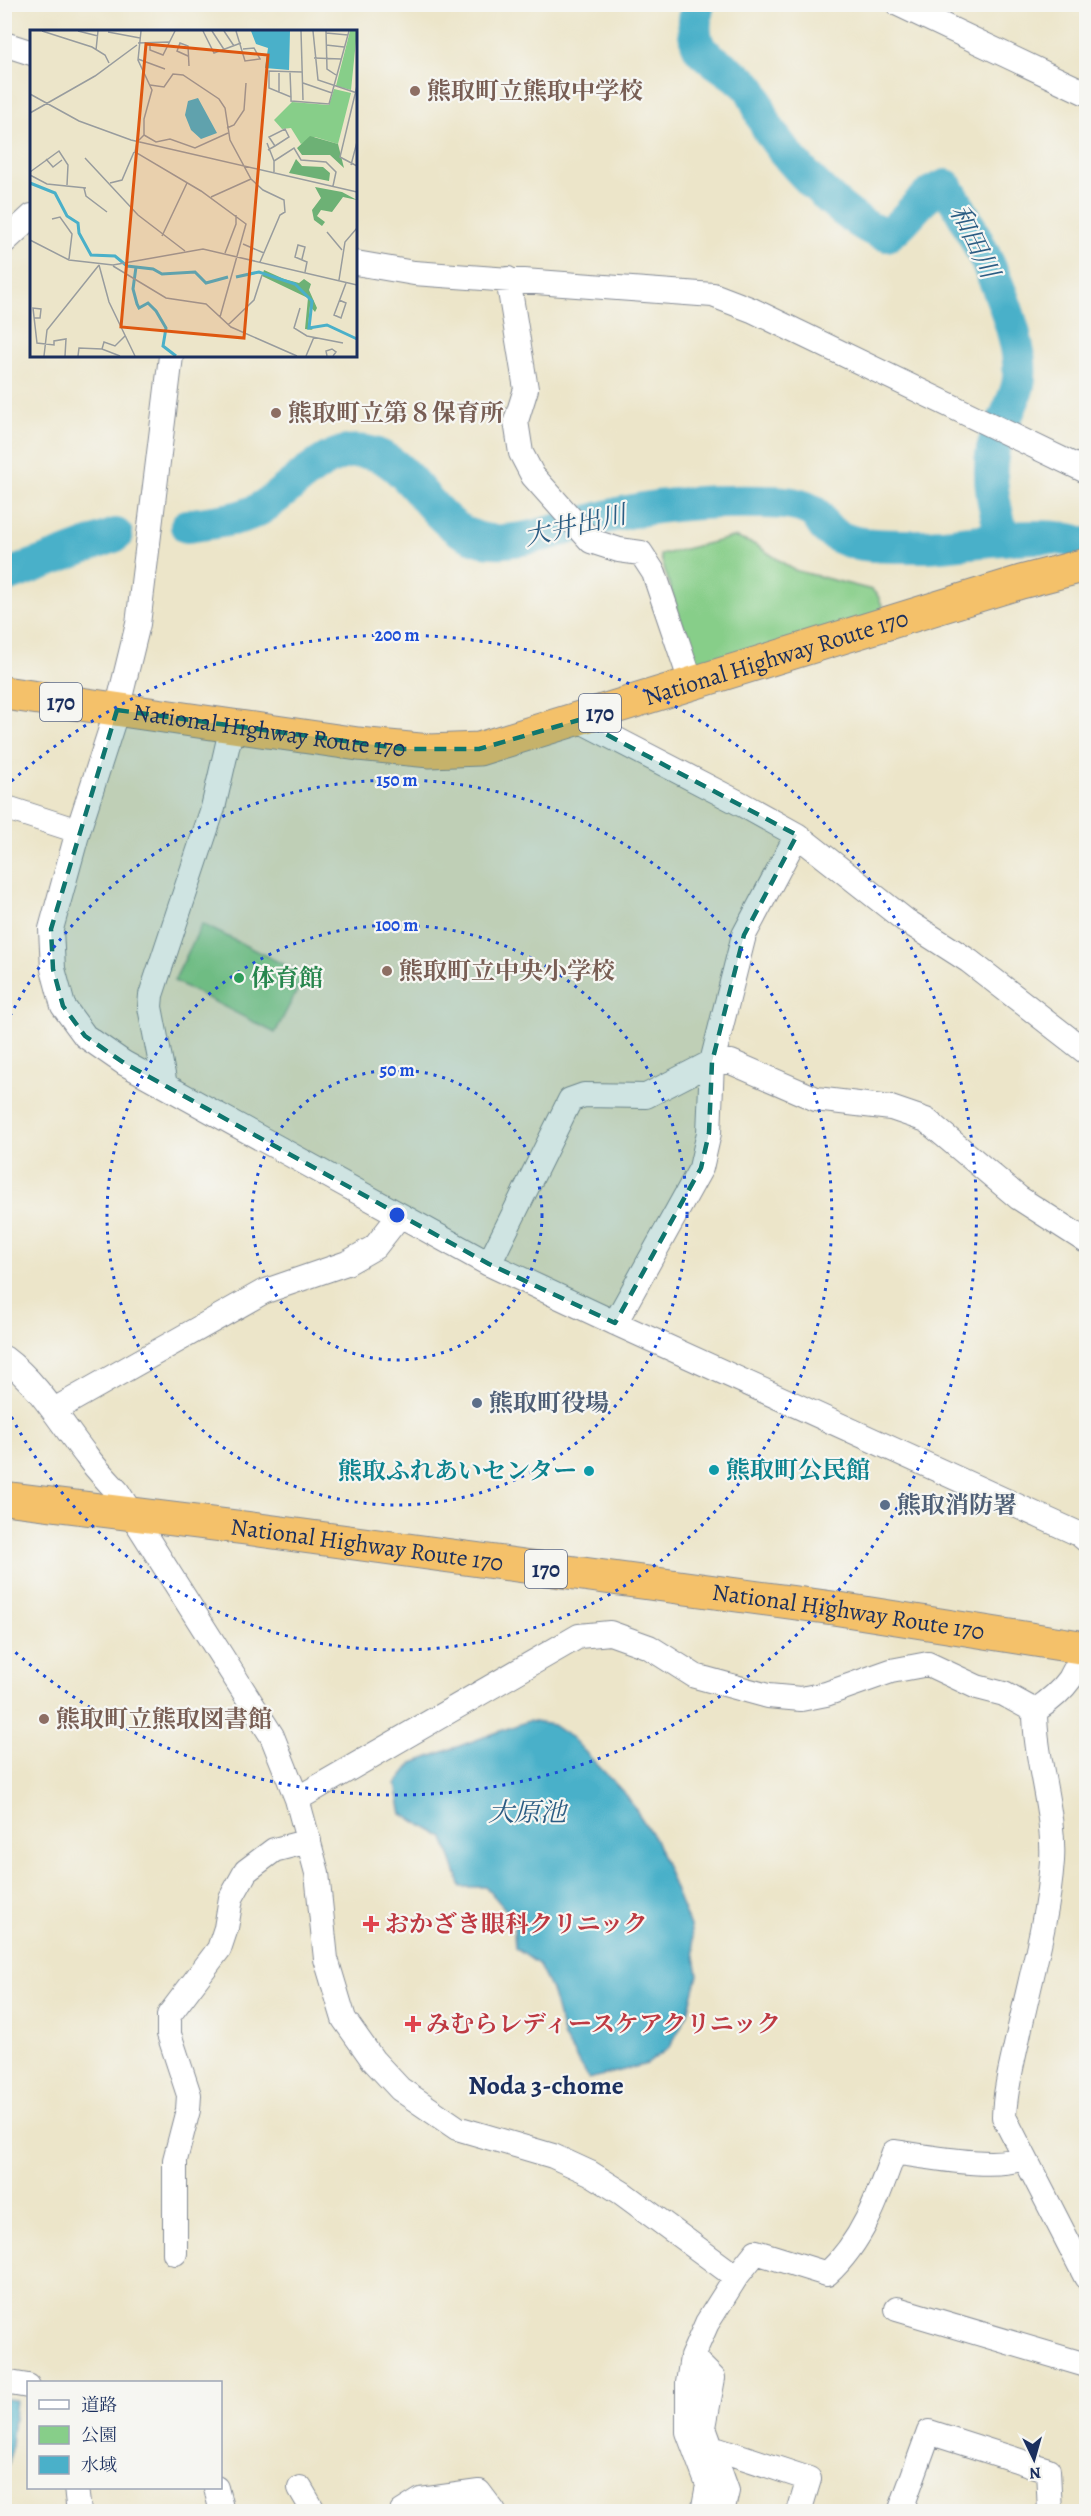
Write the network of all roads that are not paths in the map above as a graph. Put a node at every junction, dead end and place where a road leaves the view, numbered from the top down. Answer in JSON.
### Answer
{"nodes":[{"id":1,"x":898,"y":4,"type":"edge"},
{"id":2,"x":4,"y":44,"type":"edge"},
{"id":3,"x":30,"y":52,"type":"edge"},
{"id":4,"x":1086,"y":93,"type":"edge"},
{"id":5,"x":30,"y":218,"type":"edge"},
{"id":6,"x":4,"y":242,"type":"edge"},
{"id":7,"x":357,"y":263,"type":"edge"},
{"id":8,"x":508,"y":279,"type":"junction"},
{"id":9,"x":171,"y":357,"type":"edge"},
{"id":10,"x":1086,"y":471,"type":"edge"},
{"id":11,"x":1078,"y":568,"type":"edge"},
{"id":12,"x":692,"y":685,"type":"junction"},
{"id":13,"x":4,"y":693,"type":"edge"},
{"id":14,"x":117,"y":710,"type":"junction"},
{"id":15,"x":579,"y":720,"type":"junction"},
{"id":16,"x":232,"y":726,"type":"junction"},
{"id":17,"x":5,"y":810,"type":"edge"},
{"id":18,"x":78,"y":831,"type":"junction"},
{"id":19,"x":797,"y":835,"type":"junction"},
{"id":20,"x":1086,"y":1052,"type":"edge"},
{"id":21,"x":712,"y":1062,"type":"junction"},
{"id":22,"x":165,"y":1085,"type":"junction"},
{"id":23,"x":400,"y":1215,"type":"junction"},
{"id":24,"x":1086,"y":1241,"type":"edge"},
{"id":25,"x":489,"y":1264,"type":"junction"},
{"id":26,"x":615,"y":1323,"type":"junction"},
{"id":27,"x":4,"y":1359,"type":"edge"},
{"id":28,"x":54,"y":1410,"type":"junction"},
{"id":29,"x":4,"y":1478,"type":"edge"},
{"id":30,"x":4,"y":1498,"type":"edge"},
{"id":31,"x":124,"y":1504,"type":"junction"},
{"id":32,"x":1086,"y":1540,"type":"edge"},
{"id":33,"x":1086,"y":1624,"type":"edge"},
{"id":34,"x":1086,"y":1648,"type":"edge"},
{"id":35,"x":1086,"y":1656,"type":"edge"},
{"id":36,"x":1035,"y":1712,"type":"junction"},
{"id":37,"x":297,"y":1799,"type":"junction"},
{"id":38,"x":309,"y":1842,"type":"junction"},
{"id":39,"x":1024,"y":2157,"type":"junction"},
{"id":40,"x":175,"y":2253,"type":"dead end"},
{"id":41,"x":736,"y":2277,"type":"junction"},
{"id":42,"x":1086,"y":2277,"type":"edge"},
{"id":43,"x":897,"y":2310,"type":"dead end"},
{"id":44,"x":692,"y":2357,"type":"junction"},
{"id":45,"x":1086,"y":2365,"type":"edge"},
{"id":46,"x":4,"y":2382,"type":"edge"},
{"id":47,"x":27,"y":2386,"type":"edge"},
{"id":48,"x":712,"y":2447,"type":"junction"},
{"id":49,"x":300,"y":2488,"type":"dead end"},
{"id":50,"x":76,"y":2489,"type":"edge"},
{"id":51,"x":216,"y":2489,"type":"edge"},
{"id":52,"x":79,"y":2511,"type":"edge"},
{"id":53,"x":222,"y":2511,"type":"edge"},
{"id":54,"x":314,"y":2511,"type":"edge"},
{"id":55,"x":402,"y":2511,"type":"edge"},
{"id":56,"x":494,"y":2511,"type":"edge"},
{"id":57,"x":703,"y":2511,"type":"edge"},
{"id":58,"x":722,"y":2511,"type":"edge"},
{"id":59,"x":799,"y":2511,"type":"edge"},
{"id":60,"x":900,"y":2511,"type":"edge"},
{"id":61,"x":1050,"y":2511,"type":"edge"}],
"edges":[{"from":1,"to":4,"type":"street"},
{"from":2,"to":3,"type":"street"},
{"from":5,"to":6,"type":"street"},
{"from":7,"to":8,"type":"street"},
{"from":8,"to":10,"type":"street"},
{"from":8,"to":12,"type":"street"},
{"from":9,"to":14,"type":"street"},
{"from":11,"to":12,"type":"highway","name":"National Highway Route 170","number":"170"},
{"from":12,"to":15,"type":"highway","name":"National Highway Route 170","number":"170"},
{"from":13,"to":14,"type":"highway","name":"National Highway Route 170","number":"170"},
{"from":14,"to":16,"type":"highway","name":"National Highway Route 170","number":"170"},
{"from":14,"to":18,"type":"street"},
{"from":15,"to":16,"type":"highway","name":"National Highway Route 170","number":"170"},
{"from":15,"to":19,"type":"street"},
{"from":16,"to":22,"type":"street"},
{"from":17,"to":18,"type":"street"},
{"from":18,"to":22,"type":"street"},
{"from":19,"to":20,"type":"street"},
{"from":19,"to":21,"type":"street"},
{"from":21,"to":24,"type":"street"},
{"from":21,"to":25,"type":"street"},
{"from":21,"to":26,"type":"street"},
{"from":22,"to":23,"type":"street"},
{"from":23,"to":25,"type":"street"},
{"from":23,"to":28,"type":"street"},
{"from":25,"to":26,"type":"street"},
{"from":26,"to":32,"type":"street"},
{"from":27,"to":28,"type":"street"},
{"from":28,"to":31,"type":"street"},
{"from":29,"to":31,"type":"highway","name":"National Highway Route 170","number":"170"},
{"from":30,"to":31,"type":"highway","name":"National Highway Route 170","number":"170"},
{"from":31,"to":33,"type":"highway","name":"National Highway Route 170","number":"170"},
{"from":31,"to":34,"type":"highway","name":"National Highway Route 170","number":"170"},
{"from":31,"to":37,"type":"street"},
{"from":35,"to":36,"type":"street"},
{"from":36,"to":37,"type":"street"},
{"from":36,"to":39,"type":"street"},
{"from":37,"to":38,"type":"street"},
{"from":38,"to":40,"type":"street"},
{"from":38,"to":41,"type":"street"},
{"from":39,"to":41,"type":"street"},
{"from":39,"to":42,"type":"street"},
{"from":41,"to":44,"type":"street"},
{"from":43,"to":45,"type":"street"},
{"from":44,"to":48,"type":"street"},
{"from":44,"to":57,"type":"street"},
{"from":46,"to":47,"type":"street"},
{"from":48,"to":58,"type":"street"},
{"from":48,"to":59,"type":"street"},
{"from":49,"to":54,"type":"street"},
{"from":50,"to":52,"type":"street"},
{"from":51,"to":53,"type":"street"},
{"from":55,"to":56,"type":"street"},
{"from":60,"to":61,"type":"street"}]}
